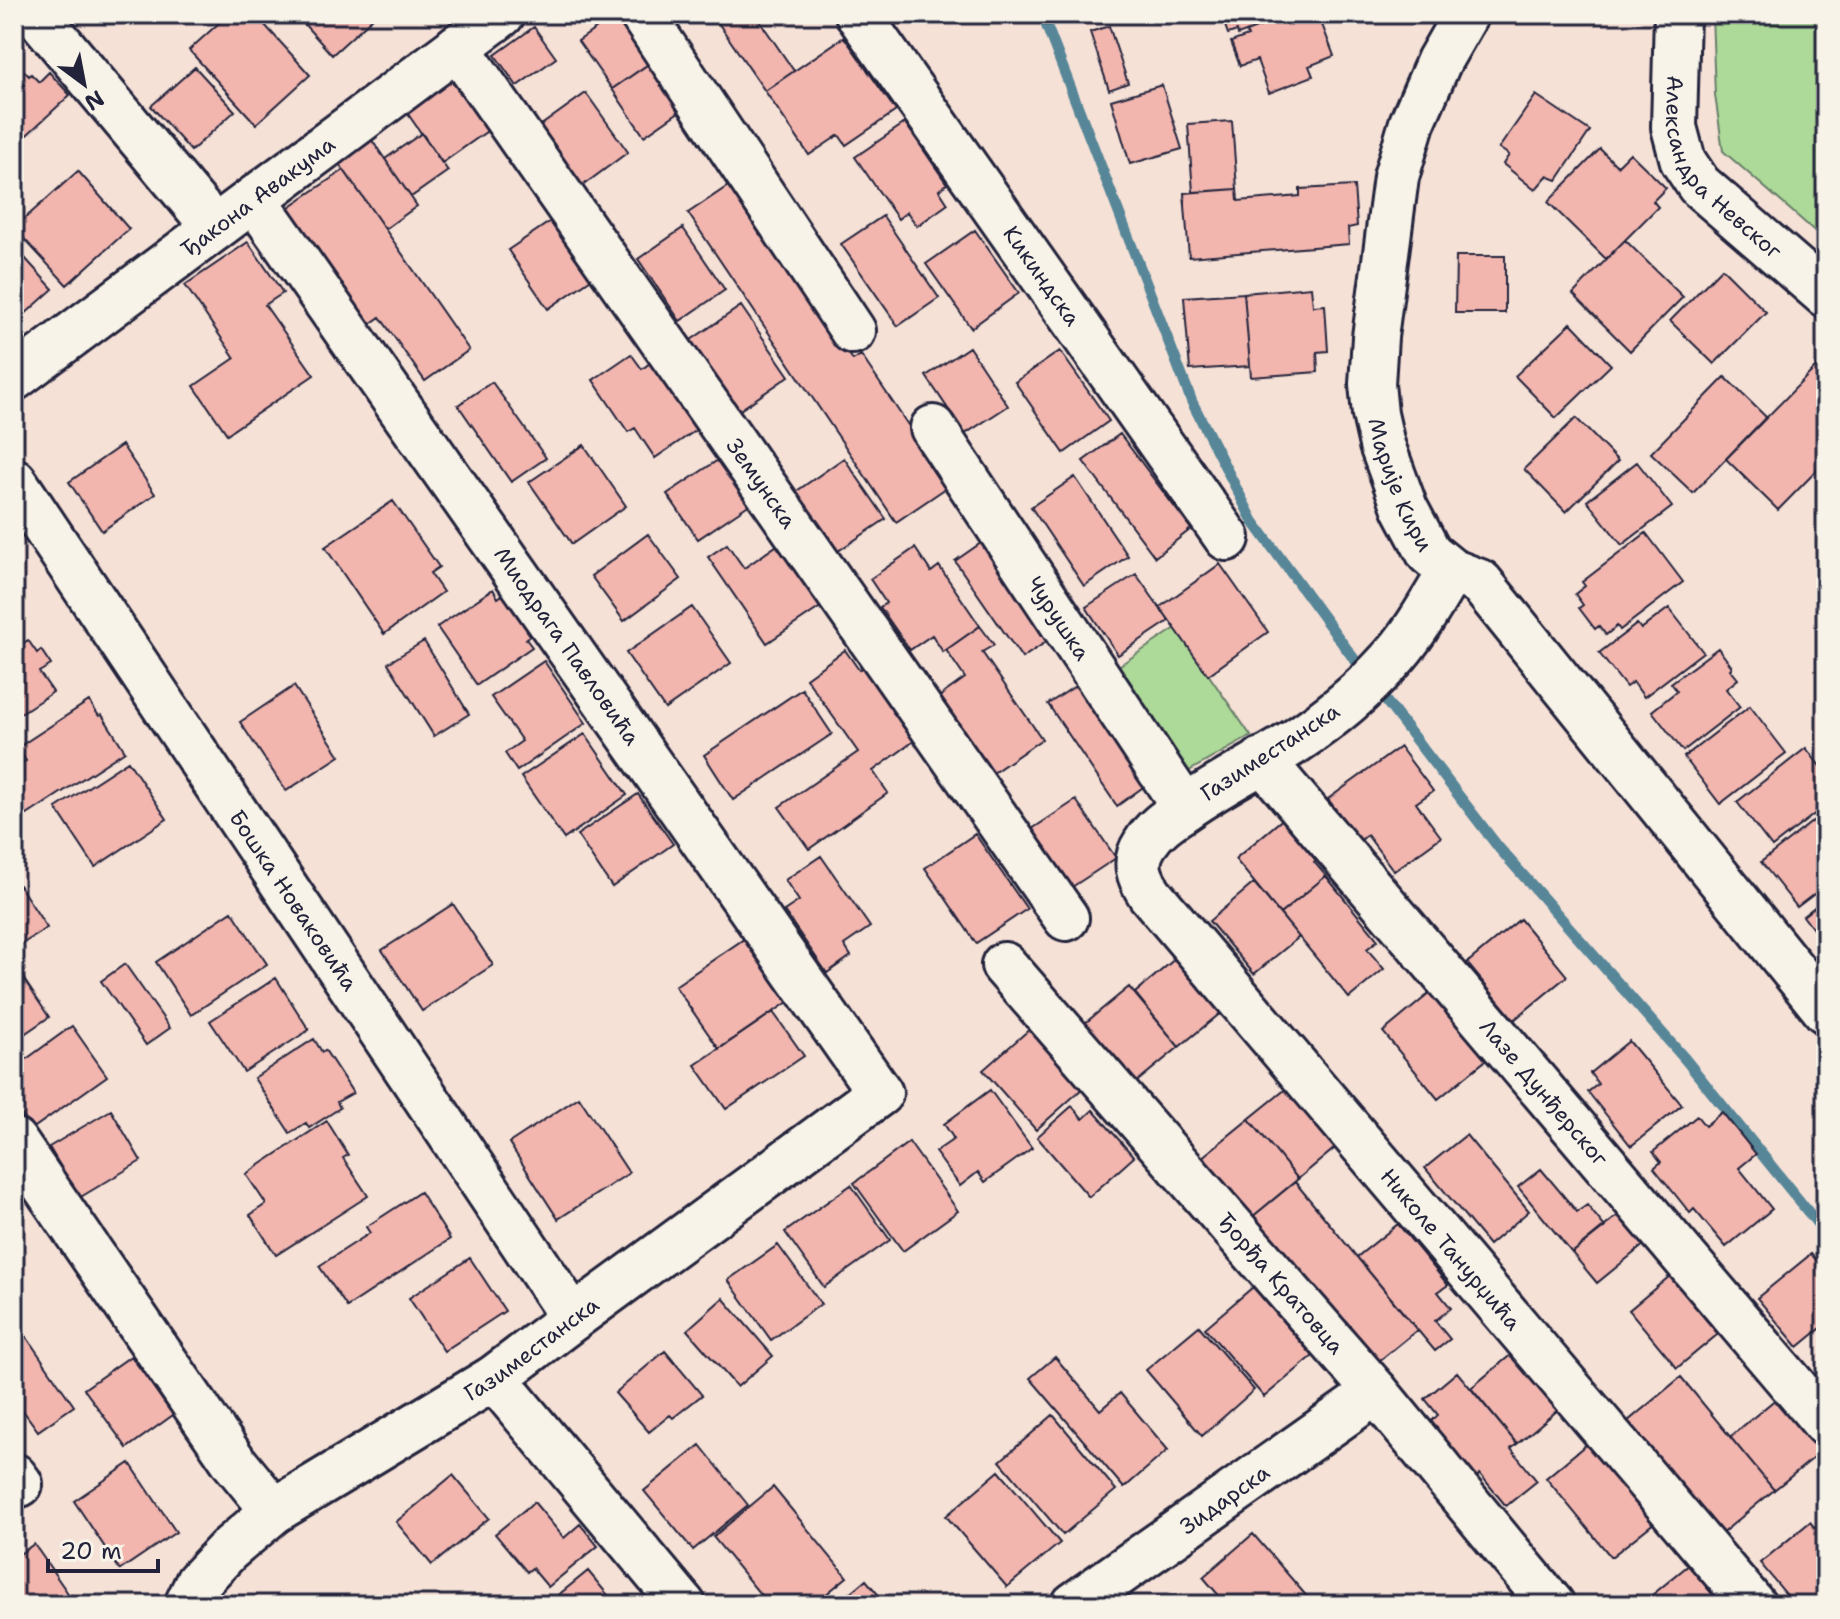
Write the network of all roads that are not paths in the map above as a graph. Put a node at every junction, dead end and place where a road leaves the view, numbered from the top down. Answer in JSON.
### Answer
{"nodes":[{"id":1,"x":36,"y":14,"type":"edge"},
{"id":2,"x":502,"y":14,"type":"edge"},
{"id":3,"x":642,"y":14,"type":"edge"},
{"id":4,"x":858,"y":14,"type":"edge"},
{"id":5,"x":1466,"y":14,"type":"edge"},
{"id":6,"x":1677,"y":14,"type":"edge"},
{"id":7,"x":457,"y":47,"type":"junction"},
{"id":8,"x":254,"y":199,"type":"junction"},
{"id":9,"x":215,"y":228,"type":"junction"},
{"id":10,"x":1826,"y":295,"type":"edge"},
{"id":11,"x":853,"y":331,"type":"dead end"},
{"id":12,"x":14,"y":378,"type":"edge"},
{"id":13,"x":933,"y":428,"type":"dead end"},
{"id":14,"x":14,"y":481,"type":"edge"},
{"id":15,"x":1227,"y":538,"type":"dead end"},
{"id":16,"x":1451,"y":571,"type":"junction"},
{"id":17,"x":1262,"y":760,"type":"junction"},
{"id":18,"x":1185,"y":808,"type":"junction"},
{"id":19,"x":1150,"y":894,"type":"joint"},
{"id":20,"x":1066,"y":918,"type":"dead end"},
{"id":21,"x":1004,"y":965,"type":"dead end"},
{"id":22,"x":1826,"y":1011,"type":"edge"},
{"id":23,"x":880,"y":1093,"type":"joint"},
{"id":24,"x":14,"y":1141,"type":"edge"},
{"id":25,"x":573,"y":1318,"type":"junction"},
{"id":26,"x":494,"y":1378,"type":"junction"},
{"id":27,"x":1376,"y":1392,"type":"junction"},
{"id":28,"x":1826,"y":1424,"type":"edge"},
{"id":29,"x":274,"y":1511,"type":"junction"},
{"id":30,"x":187,"y":1605,"type":"edge"},
{"id":31,"x":683,"y":1605,"type":"edge"},
{"id":32,"x":1074,"y":1605,"type":"edge"},
{"id":33,"x":1552,"y":1605,"type":"edge"},
{"id":34,"x":1753,"y":1605,"type":"edge"}],
"edges":[{"from":1,"to":9,"type":"street"},
{"from":2,"to":7,"type":"street","name":"Ђакона Авакума"},
{"from":3,"to":11,"type":"street"},
{"from":4,"to":15,"type":"street","name":"Кикиндска"},
{"from":5,"to":16,"type":"street","name":"Марије Кири"},
{"from":6,"to":10,"type":"street","name":"Александра Невског"},
{"from":7,"to":8,"type":"street","name":"Ђакона Авакума"},
{"from":7,"to":20,"type":"street","name":"Земунска"},
{"from":8,"to":9,"type":"street","name":"Ђакона Авакума"},
{"from":8,"to":23,"type":"street","name":"Миодрага Павловића"},
{"from":9,"to":12,"type":"street","name":"Ђакона Авакума"},
{"from":13,"to":18,"type":"street","name":"Чурушка"},
{"from":14,"to":25,"type":"street","name":"Бошка Новаковића"},
{"from":16,"to":17,"type":"street","name":"Газиместанска"},
{"from":16,"to":22,"type":"street","name":"Марије Кири"},
{"from":17,"to":18,"type":"street","name":"Газиместанска"},
{"from":17,"to":28,"type":"street","name":"Лазе Дунђерског"},
{"from":18,"to":19,"type":"street","name":"Газиместанска"},
{"from":19,"to":34,"type":"street","name":"Николе Танурџића"},
{"from":21,"to":27,"type":"street","name":"Ђорђа Кратовца"},
{"from":23,"to":25,"type":"street","name":"Газиместанска"},
{"from":24,"to":29,"type":"street"},
{"from":25,"to":26,"type":"street","name":"Газиместанска"},
{"from":26,"to":29,"type":"street","name":"Газиместанска"},
{"from":26,"to":31,"type":"street"},
{"from":27,"to":32,"type":"street","name":"Зидарска"},
{"from":27,"to":33,"type":"street","name":"Ђорђа Кратовца"},
{"from":29,"to":30,"type":"street","name":"Газиместанска"}]}
